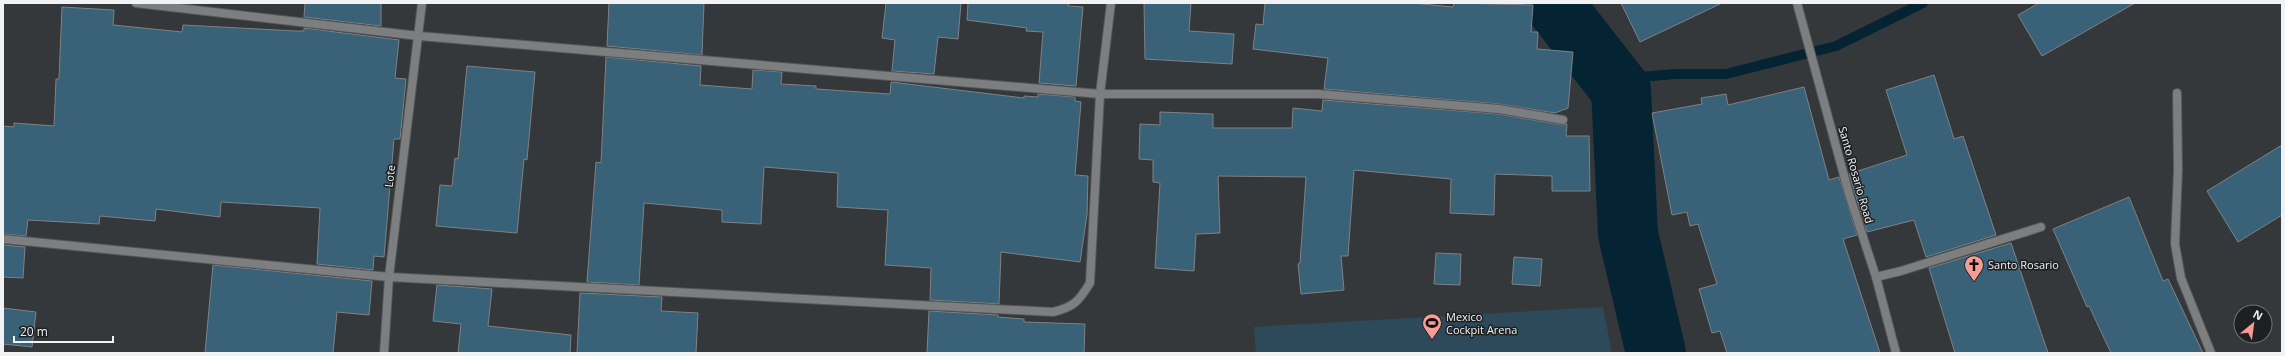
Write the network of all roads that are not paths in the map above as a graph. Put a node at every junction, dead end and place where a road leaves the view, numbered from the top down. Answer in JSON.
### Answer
{"nodes":[{"id":1,"x":136,"y":3,"type":"edge"},
{"id":2,"x":422,"y":3,"type":"edge"},
{"id":3,"x":1111,"y":3,"type":"edge"},
{"id":4,"x":1797,"y":4,"type":"edge"},
{"id":5,"x":419,"y":36,"type":"junction"},
{"id":6,"x":2177,"y":93,"type":"dead end"},
{"id":7,"x":1100,"y":94,"type":"junction"},
{"id":8,"x":1563,"y":120,"type":"dead end"},
{"id":9,"x":2041,"y":227,"type":"dead end"},
{"id":10,"x":3,"y":239,"type":"edge"},
{"id":11,"x":389,"y":276,"type":"junction"},
{"id":12,"x":1876,"y":276,"type":"junction"},
{"id":13,"x":384,"y":353,"type":"edge"},
{"id":14,"x":1896,"y":353,"type":"edge"},
{"id":15,"x":2211,"y":353,"type":"edge"}],
"edges":[{"from":1,"to":5,"type":"street"},
{"from":2,"to":5,"type":"street","name":"Lote"},
{"from":3,"to":7,"type":"street"},
{"from":4,"to":12,"type":"street","name":"Santo Rosario Road"},
{"from":5,"to":7,"type":"street"},
{"from":5,"to":11,"type":"street","name":"Lote"},
{"from":6,"to":15,"type":"street"},
{"from":7,"to":8,"type":"street"},
{"from":7,"to":11,"type":"street"},
{"from":9,"to":12,"type":"street"},
{"from":10,"to":11,"type":"street"},
{"from":11,"to":13,"type":"street","name":"Lote"},
{"from":12,"to":14,"type":"street","name":"Santo Rosario Road"}]}
